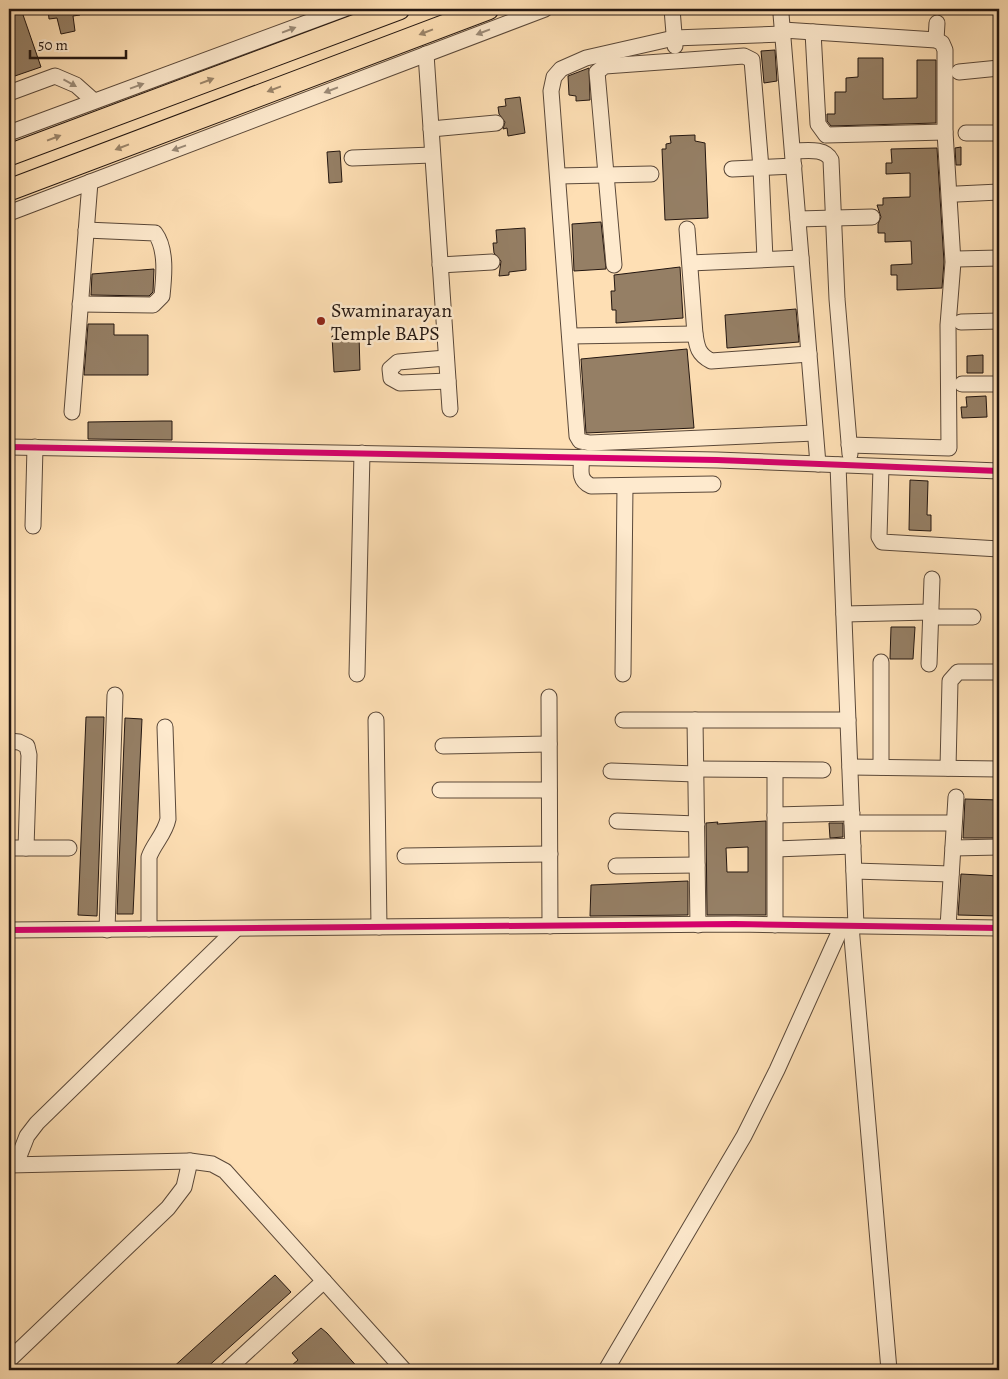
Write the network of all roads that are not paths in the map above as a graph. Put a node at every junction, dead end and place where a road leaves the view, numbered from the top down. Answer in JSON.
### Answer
{"nodes":[{"id":1,"x":344,"y":9,"type":"edge"},
{"id":2,"x":399,"y":9,"type":"edge"},
{"id":3,"x":488,"y":9,"type":"edge"},
{"id":4,"x":545,"y":9,"type":"edge"},
{"id":5,"x":672,"y":9,"type":"edge"},
{"id":6,"x":782,"y":14,"type":"dead end"},
{"id":7,"x":937,"y":23,"type":"dead end"},
{"id":8,"x":783,"y":32,"type":"junction"},
{"id":9,"x":813,"y":32,"type":"junction"},
{"id":10,"x":674,"y":38,"type":"junction"},
{"id":11,"x":936,"y":40,"type":"junction"},
{"id":12,"x":426,"y":54,"type":"junction"},
{"id":13,"x":676,"y":60,"type":"junction"},
{"id":14,"x":999,"y":68,"type":"edge"},
{"id":15,"x":958,"y":72,"type":"dead end"},
{"id":16,"x":9,"y":93,"type":"edge"},
{"id":17,"x":94,"y":101,"type":"junction"},
{"id":18,"x":496,"y":124,"type":"dead end"},
{"id":19,"x":431,"y":129,"type":"junction"},
{"id":20,"x":946,"y":132,"type":"junction"},
{"id":21,"x":9,"y":133,"type":"edge"},
{"id":22,"x":966,"y":133,"type":"dead end"},
{"id":23,"x":999,"y":133,"type":"edge"},
{"id":24,"x":9,"y":155,"type":"edge"},
{"id":25,"x":432,"y":155,"type":"junction"},
{"id":26,"x":352,"y":158,"type":"dead end"},
{"id":27,"x":793,"y":159,"type":"junction"},
{"id":28,"x":761,"y":168,"type":"junction"},
{"id":29,"x":732,"y":169,"type":"dead end"},
{"id":30,"x":650,"y":174,"type":"dead end"},
{"id":31,"x":606,"y":175,"type":"junction"},
{"id":32,"x":558,"y":176,"type":"junction"},
{"id":33,"x":90,"y":182,"type":"junction"},
{"id":34,"x":9,"y":190,"type":"edge"},
{"id":35,"x":999,"y":192,"type":"edge"},
{"id":36,"x":957,"y":194,"type":"dead end"},
{"id":37,"x":9,"y":212,"type":"edge"},
{"id":38,"x":872,"y":217,"type":"dead end"},
{"id":39,"x":834,"y":218,"type":"junction"},
{"id":40,"x":798,"y":219,"type":"junction"},
{"id":41,"x":687,"y":229,"type":"dead end"},
{"id":42,"x":86,"y":230,"type":"junction"},
{"id":43,"x":801,"y":258,"type":"junction"},
{"id":44,"x":999,"y":258,"type":"edge"},
{"id":45,"x":765,"y":259,"type":"junction"},
{"id":46,"x":957,"y":260,"type":"dead end"},
{"id":47,"x":492,"y":262,"type":"dead end"},
{"id":48,"x":690,"y":263,"type":"junction"},
{"id":49,"x":440,"y":265,"type":"junction"},
{"id":50,"x":614,"y":265,"type":"dead end"},
{"id":51,"x":80,"y":304,"type":"junction"},
{"id":52,"x":999,"y":321,"type":"edge"},
{"id":53,"x":961,"y":322,"type":"dead end"},
{"id":54,"x":695,"y":334,"type":"junction"},
{"id":55,"x":570,"y":336,"type":"junction"},
{"id":56,"x":809,"y":354,"type":"junction"},
{"id":57,"x":446,"y":358,"type":"junction"},
{"id":58,"x":448,"y":380,"type":"junction"},
{"id":59,"x":962,"y":384,"type":"dead end"},
{"id":60,"x":999,"y":384,"type":"edge"},
{"id":61,"x":450,"y":410,"type":"dead end"},
{"id":62,"x":72,"y":412,"type":"dead end"},
{"id":63,"x":815,"y":433,"type":"junction"},
{"id":64,"x":849,"y":445,"type":"junction"},
{"id":65,"x":9,"y":447,"type":"edge"},
{"id":66,"x":35,"y":447,"type":"junction"},
{"id":67,"x":362,"y":453,"type":"junction"},
{"id":68,"x":582,"y":457,"type":"junction"},
{"id":69,"x":818,"y":464,"type":"junction"},
{"id":70,"x":844,"y":465,"type":"junction"},
{"id":71,"x":881,"y":466,"type":"junction"},
{"id":72,"x":999,"y":471,"type":"edge"},
{"id":73,"x":713,"y":484,"type":"dead end"},
{"id":74,"x":624,"y":486,"type":"junction"},
{"id":75,"x":34,"y":526,"type":"dead end"},
{"id":76,"x":999,"y":549,"type":"edge"},
{"id":77,"x":932,"y":579,"type":"dead end"},
{"id":78,"x":844,"y":614,"type":"junction"},
{"id":79,"x":931,"y":614,"type":"junction"},
{"id":80,"x":973,"y":617,"type":"dead end"},
{"id":81,"x":881,"y":662,"type":"dead end"},
{"id":82,"x":929,"y":664,"type":"dead end"},
{"id":83,"x":999,"y":672,"type":"edge"},
{"id":84,"x":357,"y":674,"type":"dead end"},
{"id":85,"x":623,"y":674,"type":"dead end"},
{"id":86,"x":115,"y":695,"type":"dead end"},
{"id":87,"x":549,"y":697,"type":"dead end"},
{"id":88,"x":376,"y":720,"type":"dead end"},
{"id":89,"x":624,"y":720,"type":"dead end"},
{"id":90,"x":695,"y":720,"type":"junction"},
{"id":91,"x":848,"y":720,"type":"junction"},
{"id":92,"x":165,"y":727,"type":"dead end"},
{"id":93,"x":9,"y":741,"type":"edge"},
{"id":94,"x":549,"y":744,"type":"junction"},
{"id":95,"x":443,"y":746,"type":"dead end"},
{"id":96,"x":850,"y":767,"type":"junction"},
{"id":97,"x":882,"y":767,"type":"junction"},
{"id":98,"x":948,"y":768,"type":"junction"},
{"id":99,"x":999,"y":769,"type":"edge"},
{"id":100,"x":774,"y":770,"type":"junction"},
{"id":101,"x":822,"y":770,"type":"dead end"},
{"id":102,"x":611,"y":771,"type":"dead end"},
{"id":103,"x":696,"y":772,"type":"junction"},
{"id":104,"x":440,"y":790,"type":"dead end"},
{"id":105,"x":549,"y":790,"type":"junction"},
{"id":106,"x":956,"y":797,"type":"dead end"},
{"id":107,"x":775,"y":816,"type":"junction"},
{"id":108,"x":852,"y":818,"type":"junction"},
{"id":109,"x":617,"y":821,"type":"dead end"},
{"id":110,"x":954,"y":823,"type":"junction"},
{"id":111,"x":697,"y":824,"type":"junction"},
{"id":112,"x":853,"y":846,"type":"junction"},
{"id":113,"x":999,"y":847,"type":"edge"},
{"id":114,"x":9,"y":848,"type":"edge"},
{"id":115,"x":26,"y":848,"type":"junction"},
{"id":116,"x":69,"y":848,"type":"dead end"},
{"id":117,"x":953,"y":848,"type":"junction"},
{"id":118,"x":776,"y":850,"type":"junction"},
{"id":119,"x":550,"y":854,"type":"junction"},
{"id":120,"x":405,"y":856,"type":"dead end"},
{"id":121,"x":697,"y":865,"type":"junction"},
{"id":122,"x":616,"y":866,"type":"dead end"},
{"id":123,"x":854,"y":871,"type":"junction"},
{"id":124,"x":951,"y":874,"type":"junction"},
{"id":125,"x":698,"y":924,"type":"junction"},
{"id":126,"x":775,"y":925,"type":"junction"},
{"id":127,"x":550,"y":926,"type":"junction"},
{"id":128,"x":850,"y":926,"type":"junction"},
{"id":129,"x":379,"y":927,"type":"junction"},
{"id":130,"x":948,"y":927,"type":"junction"},
{"id":131,"x":999,"y":928,"type":"edge"},
{"id":132,"x":149,"y":929,"type":"junction"},
{"id":133,"x":236,"y":929,"type":"junction"},
{"id":134,"x":9,"y":930,"type":"edge"},
{"id":135,"x":107,"y":930,"type":"junction"},
{"id":136,"x":190,"y":1161,"type":"junction"},
{"id":137,"x":12,"y":1164,"type":"edge"},
{"id":138,"x":324,"y":1281,"type":"junction"},
{"id":139,"x":9,"y":1360,"type":"edge"},
{"id":140,"x":227,"y":1370,"type":"edge"},
{"id":141,"x":404,"y":1370,"type":"edge"},
{"id":142,"x":606,"y":1370,"type":"edge"},
{"id":143,"x":889,"y":1370,"type":"edge"}],
"edges":[{"from":17,"to":1,"type":"street","one_way":true},
{"from":24,"to":2,"type":"highway","one_way":true},
{"from":3,"to":34,"type":"highway","one_way":true},
{"from":4,"to":12,"type":"street","one_way":true},
{"from":5,"to":10,"type":"street"},
{"from":6,"to":8,"type":"street"},
{"from":7,"to":11,"type":"street"},
{"from":8,"to":9,"type":"street"},
{"from":8,"to":10,"type":"street"},
{"from":8,"to":27,"type":"street"},
{"from":9,"to":11,"type":"street"},
{"from":9,"to":20,"type":"street"},
{"from":10,"to":13,"type":"street"},
{"from":10,"to":32,"type":"street"},
{"from":11,"to":20,"type":"street"},
{"from":12,"to":19,"type":"street"},
{"from":12,"to":33,"type":"street","one_way":true},
{"from":13,"to":28,"type":"street"},
{"from":13,"to":31,"type":"street"},
{"from":14,"to":15,"type":"street"},
{"from":16,"to":17,"type":"street","one_way":true},
{"from":17,"to":21,"type":"street"},
{"from":18,"to":19,"type":"street"},
{"from":19,"to":25,"type":"street"},
{"from":20,"to":64,"type":"street"},
{"from":22,"to":23,"type":"street"},
{"from":25,"to":26,"type":"street"},
{"from":25,"to":49,"type":"street"},
{"from":27,"to":28,"type":"street"},
{"from":27,"to":39,"type":"street"},
{"from":27,"to":40,"type":"street"},
{"from":28,"to":29,"type":"street"},
{"from":28,"to":45,"type":"street"},
{"from":30,"to":31,"type":"street"},
{"from":31,"to":32,"type":"street"},
{"from":31,"to":50,"type":"street"},
{"from":32,"to":55,"type":"street"},
{"from":33,"to":37,"type":"street"},
{"from":33,"to":42,"type":"street"},
{"from":35,"to":36,"type":"street"},
{"from":38,"to":39,"type":"street"},
{"from":39,"to":40,"type":"street"},
{"from":39,"to":64,"type":"street"},
{"from":40,"to":43,"type":"street"},
{"from":41,"to":48,"type":"street"},
{"from":42,"to":51,"type":"street"},
{"from":42,"to":51,"type":"street"},
{"from":43,"to":45,"type":"street"},
{"from":43,"to":56,"type":"street"},
{"from":44,"to":46,"type":"street"},
{"from":45,"to":48,"type":"street"},
{"from":47,"to":49,"type":"street"},
{"from":48,"to":54,"type":"street"},
{"from":49,"to":57,"type":"street"},
{"from":51,"to":62,"type":"street"},
{"from":52,"to":53,"type":"street"},
{"from":54,"to":55,"type":"street"},
{"from":54,"to":56,"type":"street"},
{"from":55,"to":63,"type":"street"},
{"from":56,"to":63,"type":"street"},
{"from":57,"to":58,"type":"street"},
{"from":57,"to":58,"type":"street"},
{"from":58,"to":61,"type":"street"},
{"from":59,"to":60,"type":"street"},
{"from":63,"to":69,"type":"street"},
{"from":64,"to":70,"type":"street"},
{"from":65,"to":66,"type":"street"},
{"from":66,"to":67,"type":"street"},
{"from":66,"to":75,"type":"street"},
{"from":67,"to":68,"type":"street"},
{"from":67,"to":84,"type":"street"},
{"from":68,"to":69,"type":"street"},
{"from":68,"to":74,"type":"street"},
{"from":69,"to":70,"type":"street"},
{"from":70,"to":71,"type":"street"},
{"from":70,"to":78,"type":"street"},
{"from":71,"to":72,"type":"street"},
{"from":71,"to":76,"type":"street"},
{"from":73,"to":74,"type":"street"},
{"from":74,"to":85,"type":"street"},
{"from":77,"to":79,"type":"street"},
{"from":78,"to":79,"type":"street"},
{"from":78,"to":91,"type":"street"},
{"from":79,"to":80,"type":"street"},
{"from":79,"to":82,"type":"street"},
{"from":81,"to":97,"type":"street"},
{"from":83,"to":98,"type":"street"},
{"from":86,"to":135,"type":"street"},
{"from":87,"to":94,"type":"street"},
{"from":88,"to":129,"type":"street"},
{"from":89,"to":90,"type":"street"},
{"from":90,"to":91,"type":"street"},
{"from":90,"to":103,"type":"street"},
{"from":91,"to":96,"type":"street"},
{"from":92,"to":132,"type":"street"},
{"from":93,"to":115,"type":"street"},
{"from":94,"to":95,"type":"street"},
{"from":94,"to":105,"type":"street"},
{"from":96,"to":97,"type":"street"},
{"from":96,"to":108,"type":"street"},
{"from":97,"to":98,"type":"street"},
{"from":98,"to":99,"type":"street"},
{"from":100,"to":101,"type":"street"},
{"from":100,"to":103,"type":"street"},
{"from":100,"to":107,"type":"street"},
{"from":102,"to":103,"type":"street"},
{"from":103,"to":111,"type":"street"},
{"from":104,"to":105,"type":"street"},
{"from":105,"to":119,"type":"street"},
{"from":106,"to":110,"type":"street"},
{"from":107,"to":108,"type":"street"},
{"from":107,"to":118,"type":"street"},
{"from":108,"to":110,"type":"street"},
{"from":108,"to":112,"type":"street"},
{"from":109,"to":111,"type":"street"},
{"from":110,"to":117,"type":"street"},
{"from":111,"to":121,"type":"street"},
{"from":112,"to":118,"type":"street"},
{"from":112,"to":123,"type":"street"},
{"from":113,"to":117,"type":"street"},
{"from":114,"to":115,"type":"street"},
{"from":115,"to":116,"type":"street"},
{"from":117,"to":124,"type":"street"},
{"from":118,"to":126,"type":"street"},
{"from":119,"to":120,"type":"street"},
{"from":119,"to":127,"type":"street"},
{"from":121,"to":122,"type":"street"},
{"from":121,"to":125,"type":"street"},
{"from":123,"to":124,"type":"street"},
{"from":123,"to":128,"type":"street"},
{"from":124,"to":130,"type":"street"},
{"from":125,"to":126,"type":"street"},
{"from":125,"to":127,"type":"street"},
{"from":126,"to":128,"type":"street"},
{"from":127,"to":129,"type":"street"},
{"from":128,"to":130,"type":"street"},
{"from":128,"to":142,"type":"street"},
{"from":128,"to":143,"type":"street"},
{"from":129,"to":133,"type":"street"},
{"from":130,"to":131,"type":"street"},
{"from":132,"to":133,"type":"street"},
{"from":132,"to":135,"type":"street"},
{"from":133,"to":137,"type":"street"},
{"from":134,"to":135,"type":"street"},
{"from":136,"to":137,"type":"street"},
{"from":136,"to":138,"type":"street"},
{"from":136,"to":139,"type":"street"},
{"from":138,"to":140,"type":"street"},
{"from":138,"to":141,"type":"street"}]}
